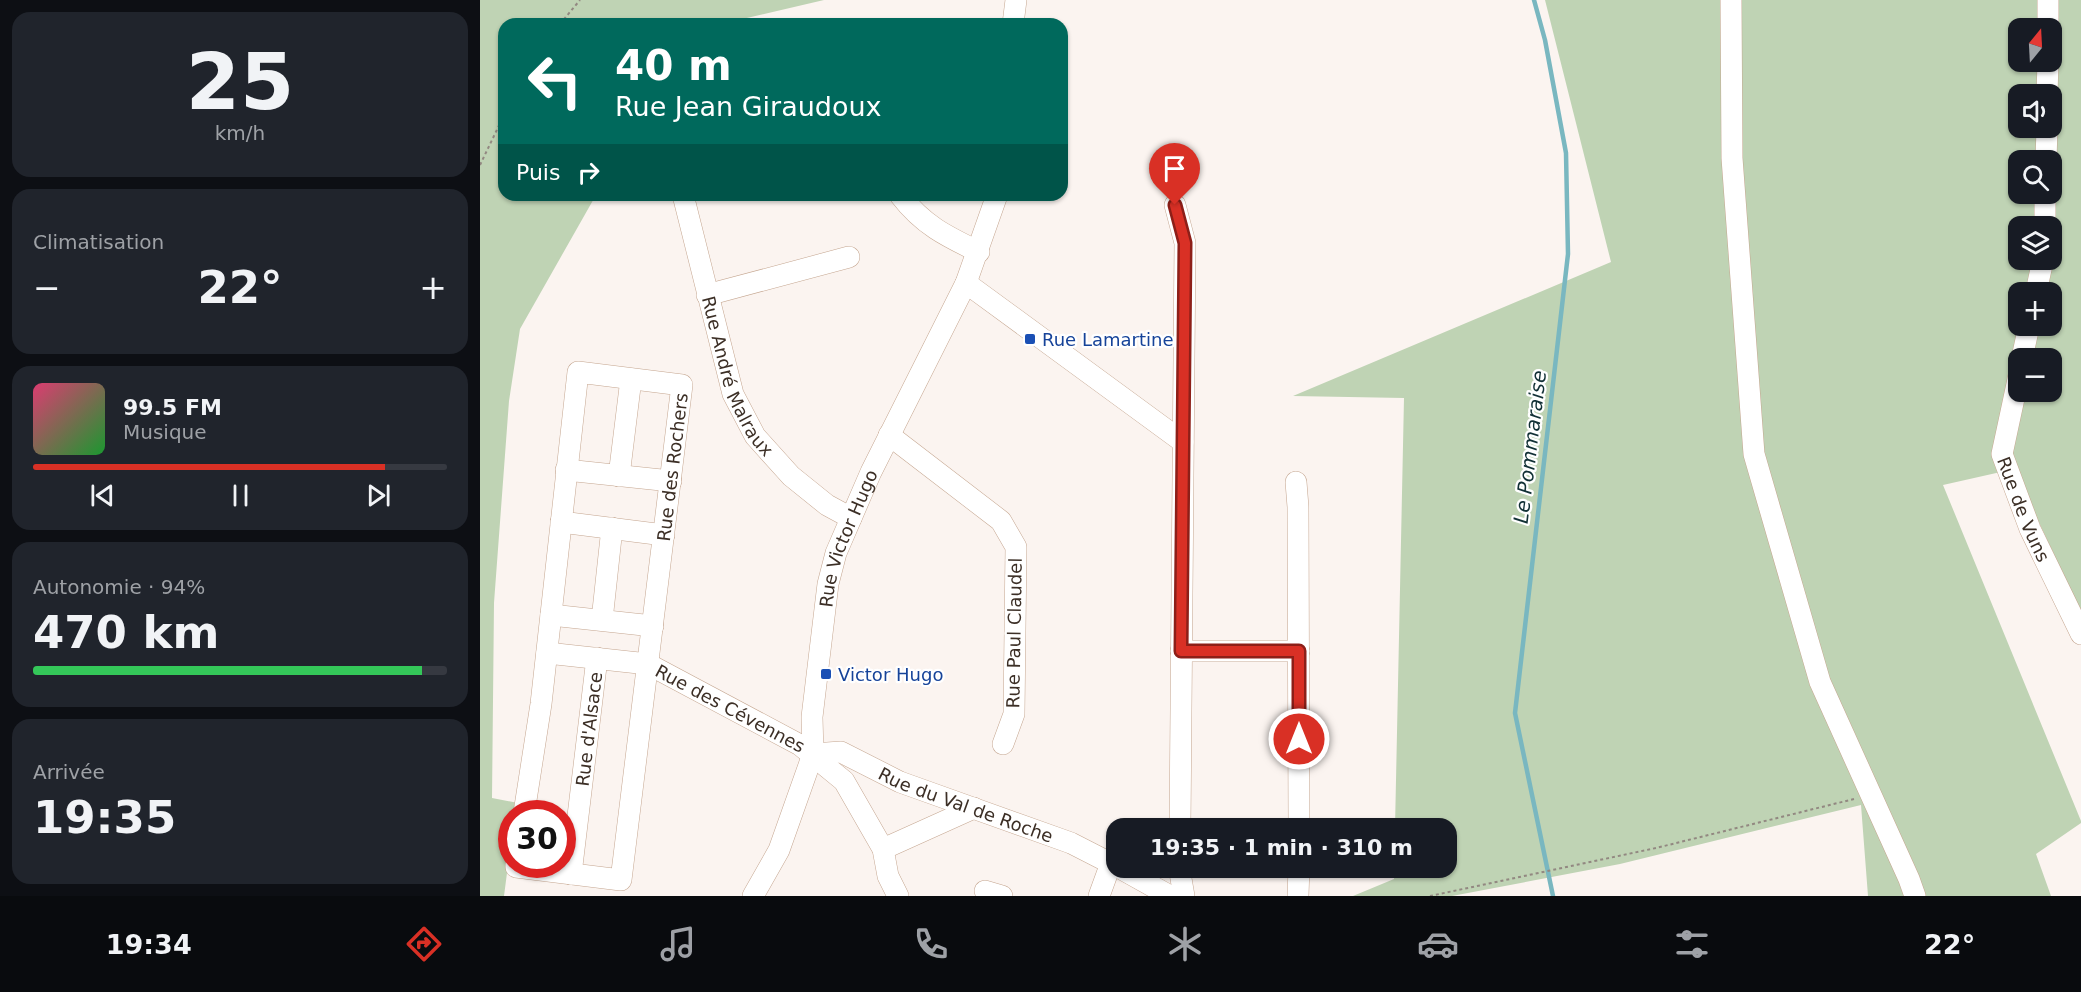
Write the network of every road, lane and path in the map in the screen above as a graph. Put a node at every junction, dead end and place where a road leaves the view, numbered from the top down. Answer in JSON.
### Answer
{"nodes":[{"id":1,"x":580,"y":0,"type":"edge"},
{"id":2,"x":1016,"y":0,"type":"edge"},
{"id":3,"x":1731,"y":0,"type":"edge"},
{"id":4,"x":2048,"y":0,"type":"edge"},
{"id":5,"x":565,"y":18,"type":"edge"},
{"id":6,"x":1014,"y":18,"type":"edge"},
{"id":7,"x":2048,"y":18,"type":"edge"},
{"id":8,"x":498,"y":128,"type":"edge"},
{"id":9,"x":480,"y":165,"type":"edge"},
{"id":10,"x":684,"y":201,"type":"edge"},
{"id":11,"x":905,"y":201,"type":"edge"},
{"id":12,"x":996,"y":201,"type":"edge"},
{"id":13,"x":1175,"y":205,"type":"dead end"},
{"id":14,"x":979,"y":252,"type":"junction"},
{"id":15,"x":849,"y":257,"type":"dead end"},
{"id":16,"x":966,"y":283,"type":"junction"},
{"id":17,"x":707,"y":295,"type":"junction"},
{"id":18,"x":631,"y":379,"type":"junction"},
{"id":19,"x":2013,"y":402,"type":"edge"},
{"id":20,"x":889,"y":435,"type":"junction"},
{"id":21,"x":1183,"y":442,"type":"junction"},
{"id":22,"x":566,"y":470,"type":"junction"},
{"id":23,"x":620,"y":476,"type":"junction"},
{"id":24,"x":670,"y":481,"type":"junction"},
{"id":25,"x":1296,"y":482,"type":"dead end"},
{"id":26,"x":851,"y":518,"type":"junction"},
{"id":27,"x":561,"y":522,"type":"junction"},
{"id":28,"x":612,"y":528,"type":"junction"},
{"id":29,"x":664,"y":535,"type":"junction"},
{"id":30,"x":550,"y":615,"type":"junction"},
{"id":31,"x":602,"y":620,"type":"junction"},
{"id":32,"x":653,"y":626,"type":"junction"},
{"id":33,"x":2081,"y":634,"type":"edge"},
{"id":34,"x":1181,"y":651,"type":"junction"},
{"id":35,"x":1299,"y":651,"type":"junction"},
{"id":36,"x":547,"y":653,"type":"junction"},
{"id":37,"x":597,"y":658,"type":"junction"},
{"id":38,"x":648,"y":664,"type":"junction"},
{"id":39,"x":1003,"y":744,"type":"dead end"},
{"id":40,"x":813,"y":754,"type":"junction"},
{"id":41,"x":1870,"y":796,"type":"junction"},
{"id":42,"x":526,"y":800,"type":"edge"},
{"id":43,"x":974,"y":808,"type":"junction"},
{"id":44,"x":1180,"y":818,"type":"edge"},
{"id":45,"x":1299,"y":818,"type":"edge"},
{"id":46,"x":576,"y":832,"type":"edge"},
{"id":47,"x":882,"y":849,"type":"junction"},
{"id":48,"x":1106,"y":860,"type":"edge"},
{"id":49,"x":576,"y":875,"type":"edge"},
{"id":50,"x":888,"y":876,"type":"junction"},
{"id":51,"x":1108,"y":878,"type":"edge"},
{"id":52,"x":1138,"y":878,"type":"edge"},
{"id":53,"x":1181,"y":878,"type":"edge"},
{"id":54,"x":1299,"y":878,"type":"edge"},
{"id":55,"x":753,"y":896,"type":"edge"},
{"id":56,"x":877,"y":896,"type":"edge"},
{"id":57,"x":898,"y":896,"type":"edge"},
{"id":58,"x":988,"y":896,"type":"edge"},
{"id":59,"x":1002,"y":896,"type":"edge"},
{"id":60,"x":1099,"y":896,"type":"edge"},
{"id":61,"x":1170,"y":896,"type":"edge"},
{"id":62,"x":1184,"y":896,"type":"edge"},
{"id":63,"x":1298,"y":896,"type":"edge"},
{"id":64,"x":1430,"y":896,"type":"edge"},
{"id":65,"x":1915,"y":896,"type":"edge"}],
"edges":[{"from":1,"to":5,"type":"path"},
{"from":2,"to":6,"type":"street"},
{"from":3,"to":41,"type":"street"},
{"from":4,"to":7,"type":"street"},
{"from":8,"to":9,"type":"path"},
{"from":10,"to":17,"type":"street","name":"Rue André Malraux"},
{"from":11,"to":14,"type":"street"},
{"from":12,"to":14,"type":"street","name":"Rue Victor Hugo"},
{"from":13,"to":21,"type":"street"},
{"from":14,"to":16,"type":"street","name":"Rue Victor Hugo"},
{"from":15,"to":17,"type":"street"},
{"from":16,"to":20,"type":"street","name":"Rue Victor Hugo"},
{"from":16,"to":21,"type":"street"},
{"from":17,"to":26,"type":"street","name":"Rue André Malraux"},
{"from":18,"to":22,"type":"street","name":"Rue des Rochers"},
{"from":18,"to":23,"type":"street"},
{"from":18,"to":24,"type":"street","name":"Rue des Rochers"},
{"from":19,"to":33,"type":"street","name":"Rue de Vuns"},
{"from":20,"to":26,"type":"street","name":"Rue Victor Hugo"},
{"from":20,"to":39,"type":"street","name":"Rue Paul Claudel"},
{"from":21,"to":34,"type":"street"},
{"from":22,"to":23,"type":"street"},
{"from":22,"to":27,"type":"street","name":"Rue des Rochers"},
{"from":23,"to":24,"type":"street"},
{"from":24,"to":29,"type":"street","name":"Rue des Rochers"},
{"from":25,"to":35,"type":"street"},
{"from":26,"to":40,"type":"street","name":"Rue Victor Hugo"},
{"from":27,"to":28,"type":"street"},
{"from":27,"to":30,"type":"street","name":"Rue des Rochers"},
{"from":28,"to":29,"type":"street"},
{"from":28,"to":31,"type":"street"},
{"from":29,"to":32,"type":"street","name":"Rue des Rochers"},
{"from":30,"to":31,"type":"street"},
{"from":30,"to":36,"type":"street","name":"Rue des Rochers"},
{"from":31,"to":32,"type":"street"},
{"from":32,"to":38,"type":"street","name":"Rue des Rochers"},
{"from":34,"to":35,"type":"street"},
{"from":34,"to":44,"type":"street"},
{"from":35,"to":45,"type":"street"},
{"from":36,"to":37,"type":"street"},
{"from":36,"to":42,"type":"street","name":"Rue des Rochers"},
{"from":37,"to":38,"type":"street"},
{"from":37,"to":46,"type":"street","name":"Rue d'Alsace"},
{"from":38,"to":40,"type":"street","name":"Rue des Cévennes"},
{"from":38,"to":49,"type":"street","name":"Rue des Rochers"},
{"from":40,"to":43,"type":"street","name":"Rue du Val de Roche"},
{"from":40,"to":47,"type":"street","name":"Rue des Cévennes"},
{"from":40,"to":55,"type":"street","name":"Rue Victor Hugo"},
{"from":41,"to":64,"type":"path"},
{"from":41,"to":65,"type":"street"},
{"from":43,"to":47,"type":"street"},
{"from":43,"to":48,"type":"street","name":"Rue du Val de Roche"},
{"from":47,"to":50,"type":"street","name":"Rue des Cévennes"},
{"from":50,"to":56,"type":"street"},
{"from":50,"to":57,"type":"street","name":"Rue des Cévennes"},
{"from":51,"to":60,"type":"street"},
{"from":52,"to":61,"type":"street","name":"Rue du Val de Roche"},
{"from":53,"to":62,"type":"street"},
{"from":54,"to":63,"type":"street"},
{"from":58,"to":59,"type":"street"}]}
